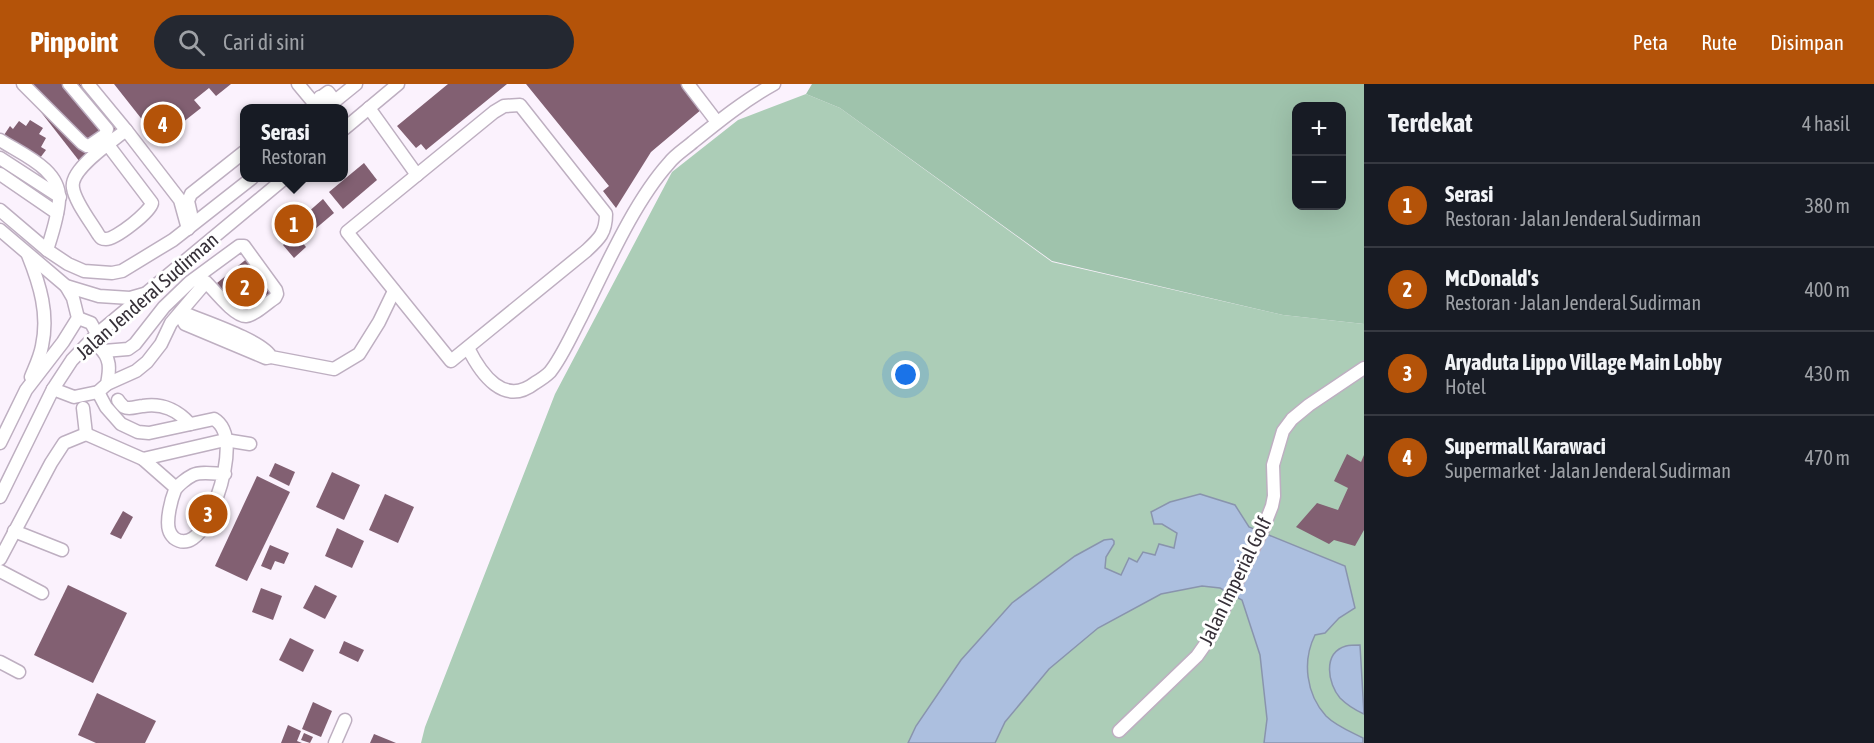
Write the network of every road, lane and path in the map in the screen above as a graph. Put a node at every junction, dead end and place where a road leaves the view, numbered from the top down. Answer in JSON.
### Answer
{"nodes":[{"id":1,"x":23,"y":84,"type":"edge"},
{"id":2,"x":69,"y":84,"type":"edge"},
{"id":3,"x":88,"y":84,"type":"edge"},
{"id":4,"x":298,"y":84,"type":"edge"},
{"id":5,"x":356,"y":84,"type":"edge"},
{"id":6,"x":363,"y":84,"type":"edge"},
{"id":7,"x":398,"y":84,"type":"edge"},
{"id":8,"x":688,"y":84,"type":"edge"},
{"id":9,"x":774,"y":84,"type":"edge"},
{"id":10,"x":317,"y":103,"type":"edge"},
{"id":11,"x":338,"y":104,"type":"edge"},
{"id":12,"x":369,"y":108,"type":"junction"},
{"id":13,"x":717,"y":122,"type":"junction"},
{"id":14,"x":348,"y":126,"type":"edge"},
{"id":15,"x":126,"y":130,"type":"junction"},
{"id":16,"x":0,"y":140,"type":"edge"},
{"id":17,"x":108,"y":145,"type":"junction"},
{"id":18,"x":240,"y":155,"type":"edge"},
{"id":19,"x":0,"y":158,"type":"edge"},
{"id":20,"x":0,"y":174,"type":"edge"},
{"id":21,"x":417,"y":175,"type":"junction"},
{"id":22,"x":246,"y":182,"type":"edge"},
{"id":23,"x":279,"y":182,"type":"edge"},
{"id":24,"x":60,"y":198,"type":"junction"},
{"id":25,"x":0,"y":210,"type":"edge"},
{"id":26,"x":57,"y":213,"type":"junction"},
{"id":27,"x":191,"y":227,"type":"junction"},
{"id":28,"x":0,"y":230,"type":"edge"},
{"id":29,"x":599,"y":239,"type":"junction"},
{"id":30,"x":47,"y":250,"type":"junction"},
{"id":31,"x":615,"y":250,"type":"junction"},
{"id":32,"x":26,"y":252,"type":"junction"},
{"id":33,"x":66,"y":286,"type":"junction"},
{"id":34,"x":394,"y":291,"type":"junction"},
{"id":35,"x":146,"y":293,"type":"junction"},
{"id":36,"x":164,"y":308,"type":"junction"},
{"id":37,"x":181,"y":317,"type":"junction"},
{"id":38,"x":78,"y":318,"type":"junction"},
{"id":39,"x":94,"y":337,"type":"junction"},
{"id":40,"x":468,"y":348,"type":"junction"},
{"id":41,"x":104,"y":351,"type":"junction"},
{"id":42,"x":1364,"y":368,"type":"edge"},
{"id":43,"x":103,"y":388,"type":"junction"},
{"id":44,"x":53,"y":389,"type":"junction"},
{"id":45,"x":26,"y":390,"type":"junction"},
{"id":46,"x":118,"y":400,"type":"dead end"},
{"id":47,"x":83,"y":408,"type":"dead end"},
{"id":48,"x":190,"y":423,"type":"junction"},
{"id":49,"x":86,"y":434,"type":"junction"},
{"id":50,"x":225,"y":440,"type":"junction"},
{"id":51,"x":0,"y":443,"type":"edge"},
{"id":52,"x":250,"y":444,"type":"dead end"},
{"id":53,"x":143,"y":459,"type":"junction"},
{"id":54,"x":225,"y":474,"type":"junction"},
{"id":55,"x":176,"y":488,"type":"junction"},
{"id":56,"x":0,"y":497,"type":"edge"},
{"id":57,"x":14,"y":531,"type":"junction"},
{"id":58,"x":63,"y":550,"type":"dead end"},
{"id":59,"x":0,"y":559,"type":"edge"},
{"id":60,"x":0,"y":571,"type":"edge"},
{"id":61,"x":42,"y":593,"type":"dead end"},
{"id":62,"x":0,"y":662,"type":"edge"},
{"id":63,"x":20,"y":672,"type":"dead end"},
{"id":64,"x":345,"y":720,"type":"dead end"},
{"id":65,"x":1119,"y":731,"type":"dead end"},
{"id":66,"x":335,"y":743,"type":"edge"}],
"edges":[{"from":1,"to":2,"type":"street"},
{"from":3,"to":15,"type":"street"},
{"from":4,"to":10,"type":"street"},
{"from":5,"to":10,"type":"street"},
{"from":6,"to":11,"type":"street"},
{"from":7,"to":12,"type":"street"},
{"from":8,"to":13,"type":"street"},
{"from":9,"to":13,"type":"street"},
{"from":12,"to":14,"type":"street"},
{"from":12,"to":21,"type":"street"},
{"from":13,"to":31,"type":"street"},
{"from":15,"to":17,"type":"street"},
{"from":15,"to":27,"type":"street"},
{"from":16,"to":24,"type":"street"},
{"from":17,"to":17,"type":"street"},
{"from":18,"to":27,"type":"street"},
{"from":19,"to":24,"type":"street"},
{"from":20,"to":26,"type":"street"},
{"from":21,"to":29,"type":"street"},
{"from":21,"to":34,"type":"street"},
{"from":22,"to":27,"type":"street","name":"Jalan Jenderal Sudirman"},
{"from":23,"to":35,"type":"street","name":"Jalan Jenderal Sudirman"},
{"from":24,"to":26,"type":"street"},
{"from":25,"to":30,"type":"street","name":"Jalan Jenderal Sudirman"},
{"from":26,"to":30,"type":"street"},
{"from":27,"to":30,"type":"street","name":"Jalan Jenderal Sudirman"},
{"from":28,"to":32,"type":"street"},
{"from":29,"to":31,"type":"street"},
{"from":29,"to":40,"type":"street"},
{"from":31,"to":40,"type":"street"},
{"from":32,"to":33,"type":"street"},
{"from":32,"to":45,"type":"street"},
{"from":33,"to":35,"type":"street"},
{"from":33,"to":38,"type":"street","name":"Jalan Jenderal Sudirman"},
{"from":34,"to":37,"type":"street"},
{"from":34,"to":40,"type":"street"},
{"from":35,"to":36,"type":"street"},
{"from":35,"to":39,"type":"street","name":"Jalan Jenderal Sudirman"},
{"from":36,"to":37,"type":"street"},
{"from":36,"to":37,"type":"street"},
{"from":36,"to":41,"type":"street"},
{"from":37,"to":43,"type":"street"},
{"from":38,"to":39,"type":"street"},
{"from":38,"to":45,"type":"street","name":"Jalan Jenderal Sudirman"},
{"from":39,"to":41,"type":"street"},
{"from":39,"to":44,"type":"street","name":"Jalan Jenderal Sudirman"},
{"from":41,"to":43,"type":"street"},
{"from":42,"to":65,"type":"street","name":"Jalan Imperial Golf"},
{"from":43,"to":44,"type":"street"},
{"from":43,"to":48,"type":"street"},
{"from":44,"to":56,"type":"street","name":"Jalan Jenderal Sudirman"},
{"from":45,"to":51,"type":"street","name":"Jalan Jenderal Sudirman"},
{"from":46,"to":48,"type":"street"},
{"from":47,"to":49,"type":"street"},
{"from":48,"to":50,"type":"street"},
{"from":49,"to":53,"type":"street"},
{"from":49,"to":57,"type":"street"},
{"from":50,"to":52,"type":"street"},
{"from":50,"to":53,"type":"street"},
{"from":50,"to":54,"type":"street"},
{"from":53,"to":55,"type":"street"},
{"from":54,"to":55,"type":"street"},
{"from":54,"to":55,"type":"street"},
{"from":57,"to":58,"type":"street"},
{"from":57,"to":59,"type":"street"},
{"from":60,"to":61,"type":"street"},
{"from":62,"to":63,"type":"street"},
{"from":64,"to":66,"type":"street"}]}
